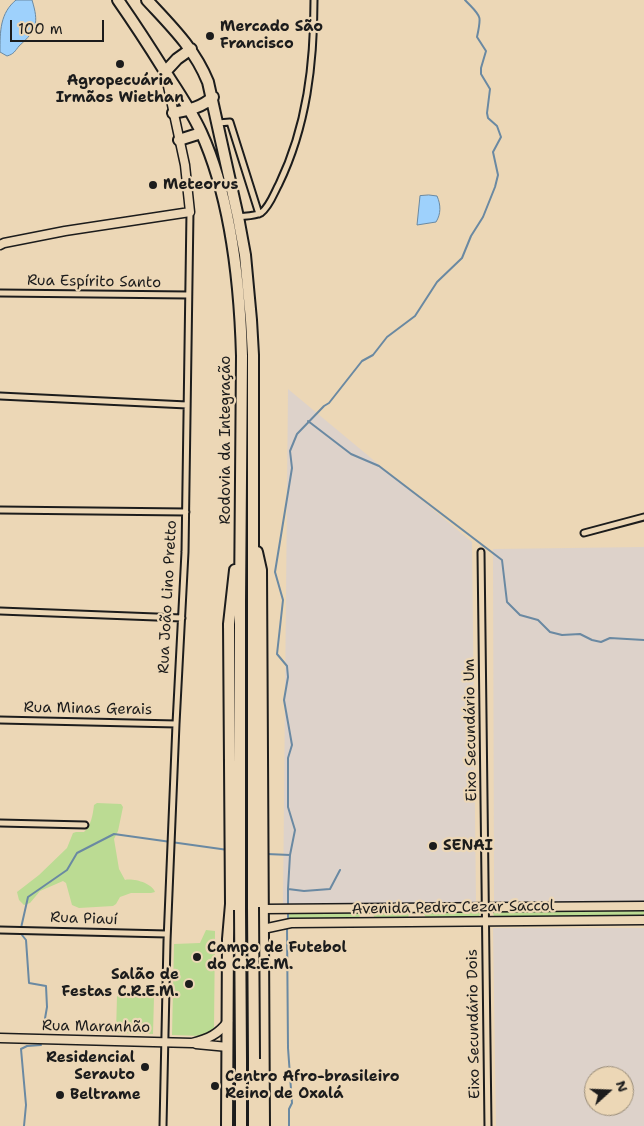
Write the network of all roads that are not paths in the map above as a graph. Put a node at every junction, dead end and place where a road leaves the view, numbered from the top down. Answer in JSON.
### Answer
{"nodes":[{"id":1,"x":118,"y":0,"type":"edge"},
{"id":2,"x":147,"y":0,"type":"edge"},
{"id":3,"x":314,"y":0,"type":"edge"},
{"id":4,"x":191,"y":49,"type":"junction"},
{"id":5,"x":165,"y":72,"type":"junction"},
{"id":6,"x":213,"y":98,"type":"junction"},
{"id":7,"x":189,"y":109,"type":"junction"},
{"id":8,"x":173,"y":112,"type":"junction"},
{"id":9,"x":218,"y":123,"type":"junction"},
{"id":10,"x":201,"y":133,"type":"junction"},
{"id":11,"x":179,"y":140,"type":"junction"},
{"id":12,"x":190,"y":212,"type":"junction"},
{"id":13,"x":259,"y":214,"type":"junction"},
{"id":14,"x":238,"y":218,"type":"junction"},
{"id":15,"x":0,"y":245,"type":"edge"},
{"id":16,"x":0,"y":293,"type":"edge"},
{"id":17,"x":188,"y":295,"type":"junction"},
{"id":18,"x":0,"y":396,"type":"edge"},
{"id":19,"x":187,"y":405,"type":"junction"},
{"id":20,"x":0,"y":510,"type":"edge"},
{"id":21,"x":186,"y":512,"type":"junction"},
{"id":22,"x":644,"y":517,"type":"edge"},
{"id":23,"x":241,"y":531,"type":"junction"},
{"id":24,"x":584,"y":533,"type":"dead end"},
{"id":25,"x":482,"y":552,"type":"dead end"},
{"id":26,"x":0,"y":610,"type":"edge"},
{"id":27,"x":182,"y":618,"type":"junction"},
{"id":28,"x":0,"y":720,"type":"edge"},
{"id":29,"x":176,"y":724,"type":"junction"},
{"id":30,"x":0,"y":823,"type":"edge"},
{"id":31,"x":85,"y":826,"type":"dead end"},
{"id":32,"x":644,"y":906,"type":"edge"},
{"id":33,"x":258,"y":908,"type":"junction"},
{"id":34,"x":485,"y":908,"type":"junction"},
{"id":35,"x":230,"y":915,"type":"junction"},
{"id":36,"x":644,"y":920,"type":"edge"},
{"id":37,"x":485,"y":921,"type":"junction"},
{"id":38,"x":263,"y":929,"type":"junction"},
{"id":39,"x":0,"y":930,"type":"edge"},
{"id":40,"x":167,"y":934,"type":"junction"},
{"id":41,"x":228,"y":1020,"type":"junction"},
{"id":42,"x":0,"y":1038,"type":"edge"},
{"id":43,"x":165,"y":1042,"type":"junction"},
{"id":44,"x":192,"y":1043,"type":"junction"},
{"id":45,"x":228,"y":1047,"type":"junction"},
{"id":46,"x":264,"y":1048,"type":"junction"},
{"id":47,"x":163,"y":1126,"type":"edge"},
{"id":48,"x":227,"y":1126,"type":"edge"},
{"id":49,"x":241,"y":1126,"type":"edge"},
{"id":50,"x":254,"y":1126,"type":"edge"},
{"id":51,"x":264,"y":1126,"type":"edge"},
{"id":52,"x":488,"y":1126,"type":"edge"}],
"edges":[{"from":1,"to":5,"type":"highway","name":"Rodovia da Integração"},
{"from":2,"to":4,"type":"highway","name":"Rodovia da Integração"},
{"from":3,"to":13,"type":"street"},
{"from":4,"to":5,"type":"highway"},
{"from":4,"to":6,"type":"highway","name":"Rodovia da Integração"},
{"from":5,"to":7,"type":"highway","name":"Rodovia da Integração"},
{"from":5,"to":8,"type":"street","name":"Rua João Lino Pretto"},
{"from":6,"to":7,"type":"highway"},
{"from":6,"to":9,"type":"highway","name":"Rodovia da Integração"},
{"from":7,"to":8,"type":"highway"},
{"from":7,"to":10,"type":"highway","name":"Rodovia da Integração"},
{"from":8,"to":11,"type":"street","name":"Rua João Lino Pretto"},
{"from":9,"to":13,"type":"street"},
{"from":9,"to":14,"type":"highway","name":"Rodovia da Integração"},
{"from":10,"to":11,"type":"highway"},
{"from":10,"to":23,"type":"highway","name":"Rodovia da Integração"},
{"from":11,"to":12,"type":"street","name":"Rua João Lino Pretto"},
{"from":12,"to":15,"type":"street"},
{"from":12,"to":17,"type":"street","name":"Rua João Lino Pretto"},
{"from":13,"to":14,"type":"street"},
{"from":14,"to":33,"type":"highway","name":"Rodovia da Integração"},
{"from":16,"to":17,"type":"street","name":"Rua Espírito Santo"},
{"from":17,"to":19,"type":"street","name":"Rua João Lino Pretto"},
{"from":18,"to":19,"type":"street"},
{"from":19,"to":21,"type":"street","name":"Rua João Lino Pretto"},
{"from":20,"to":21,"type":"street"},
{"from":21,"to":27,"type":"street","name":"Rua João Lino Pretto"},
{"from":22,"to":24,"type":"street"},
{"from":23,"to":35,"type":"highway"},
{"from":23,"to":49,"type":"highway","name":"Rodovia da Integração","bridge":true},
{"from":25,"to":34,"type":"street","name":"Eixo Secundário Um"},
{"from":26,"to":27,"type":"street"},
{"from":27,"to":29,"type":"street","name":"Rua João Lino Pretto"},
{"from":28,"to":29,"type":"street","name":"Rua Minas Gerais"},
{"from":29,"to":40,"type":"street","name":"Rua João Lino Pretto"},
{"from":30,"to":31,"type":"street"},
{"from":32,"to":34,"type":"street","name":"Avenida Pedro Cezar Saccol"},
{"from":33,"to":34,"type":"street","name":"Avenida Pedro Cezar Saccol"},
{"from":33,"to":35,"type":"highway"},
{"from":33,"to":38,"type":"highway"},
{"from":33,"to":50,"type":"highway","bridge":true},
{"from":34,"to":37,"type":"street","name":"Eixo Secundário Um"},
{"from":35,"to":41,"type":"highway"},
{"from":36,"to":37,"type":"street","name":"Avenida Pedro Cezar Saccol"},
{"from":37,"to":38,"type":"street","name":"Avenida Pedro Cezar Saccol"},
{"from":37,"to":52,"type":"street","name":"Eixo Secundário Dois"},
{"from":38,"to":46,"type":"highway"},
{"from":39,"to":40,"type":"street","name":"Rua Piauí"},
{"from":40,"to":43,"type":"street","name":"Rua João Lino Pretto"},
{"from":41,"to":44,"type":"street","name":"Rua Maranhão"},
{"from":41,"to":45,"type":"highway"},
{"from":42,"to":43,"type":"street","name":"Rua Maranhão"},
{"from":43,"to":44,"type":"street","name":"Rua Maranhão"},
{"from":43,"to":47,"type":"street","name":"Rua João Lino Pretto"},
{"from":44,"to":45,"type":"street","name":"Rua Maranhão"},
{"from":45,"to":46,"type":"highway"},
{"from":45,"to":48,"type":"highway"},
{"from":46,"to":51,"type":"highway"}]}
